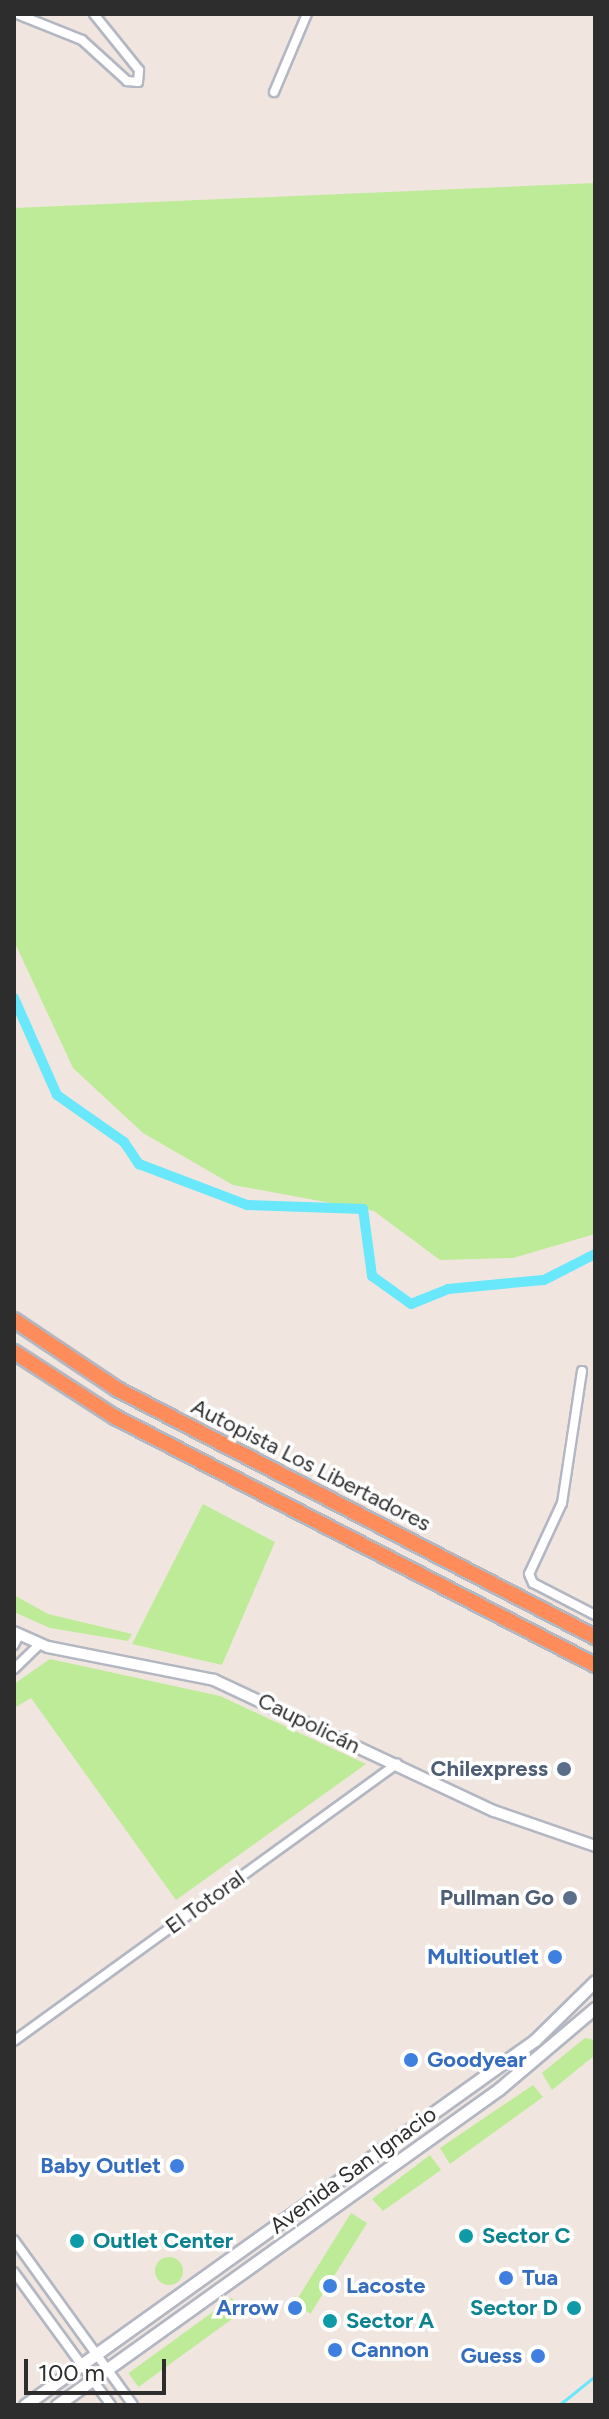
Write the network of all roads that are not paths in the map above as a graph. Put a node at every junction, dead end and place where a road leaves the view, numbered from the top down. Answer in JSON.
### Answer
{"nodes":[{"id":1,"x":17,"y":14,"type":"edge"},
{"id":2,"x":94,"y":14,"type":"edge"},
{"id":3,"x":307,"y":14,"type":"edge"},
{"id":4,"x":274,"y":92,"type":"dead end"},
{"id":5,"x":14,"y":1320,"type":"edge"},
{"id":6,"x":14,"y":1352,"type":"edge"},
{"id":7,"x":582,"y":1371,"type":"dead end"},
{"id":8,"x":595,"y":1615,"type":"edge"},
{"id":9,"x":16,"y":1637,"type":"edge"},
{"id":10,"x":595,"y":1637,"type":"edge"},
{"id":11,"x":39,"y":1645,"type":"junction"},
{"id":12,"x":595,"y":1665,"type":"edge"},
{"id":13,"x":14,"y":1669,"type":"edge"},
{"id":14,"x":397,"y":1764,"type":"junction"},
{"id":15,"x":595,"y":1846,"type":"edge"},
{"id":16,"x":595,"y":1981,"type":"edge"},
{"id":17,"x":595,"y":2008,"type":"edge"},
{"id":18,"x":14,"y":2041,"type":"edge"},
{"id":19,"x":488,"y":2073,"type":"junction"},
{"id":20,"x":499,"y":2089,"type":"junction"},
{"id":21,"x":443,"y":2106,"type":"junction"},
{"id":22,"x":454,"y":2121,"type":"junction"},
{"id":23,"x":14,"y":2240,"type":"edge"},
{"id":24,"x":14,"y":2272,"type":"edge"},
{"id":25,"x":172,"y":2301,"type":"junction"},
{"id":26,"x":182,"y":2316,"type":"junction"},
{"id":27,"x":96,"y":2354,"type":"junction"},
{"id":28,"x":81,"y":2365,"type":"junction"},
{"id":29,"x":107,"y":2370,"type":"junction"},
{"id":30,"x":92,"y":2380,"type":"junction"},
{"id":31,"x":25,"y":2405,"type":"edge"},
{"id":32,"x":57,"y":2405,"type":"edge"},
{"id":33,"x":111,"y":2405,"type":"edge"},
{"id":34,"x":133,"y":2405,"type":"edge"}],
"edges":[{"from":1,"to":2,"type":"street"},
{"from":3,"to":4,"type":"street"},
{"from":5,"to":10,"type":"highway","name":"Autopista Los Libertadores"},
{"from":6,"to":12,"type":"highway"},
{"from":7,"to":8,"type":"street"},
{"from":9,"to":11,"type":"street","name":"Caupolicán"},
{"from":11,"to":13,"type":"street"},
{"from":11,"to":14,"type":"street","name":"Caupolicán"},
{"from":14,"to":15,"type":"street","name":"Caupolicán"},
{"from":14,"to":18,"type":"street","name":"El Totoral"},
{"from":16,"to":19,"type":"main road","name":"Avenida San Ignacio"},
{"from":17,"to":20,"type":"main road","name":"Avenida San Ignacio"},
{"from":19,"to":20,"type":"main road"},
{"from":19,"to":21,"type":"main road","name":"Avenida San Ignacio"},
{"from":20,"to":22,"type":"main road","name":"Avenida San Ignacio"},
{"from":21,"to":22,"type":"main road"},
{"from":21,"to":25,"type":"main road","name":"Avenida San Ignacio"},
{"from":22,"to":26,"type":"main road","name":"Avenida San Ignacio"},
{"from":23,"to":27,"type":"street"},
{"from":24,"to":28,"type":"street"},
{"from":25,"to":26,"type":"main road"},
{"from":25,"to":27,"type":"main road","name":"Avenida San Ignacio"},
{"from":26,"to":29,"type":"main road","name":"Avenida San Ignacio"},
{"from":27,"to":28,"type":"main road","name":"Avenida San Ignacio"},
{"from":27,"to":29,"type":"street"},
{"from":28,"to":30,"type":"street"},
{"from":28,"to":31,"type":"main road","name":"Avenida San Ignacio"},
{"from":29,"to":30,"type":"main road","name":"Avenida San Ignacio"},
{"from":29,"to":34,"type":"street"},
{"from":30,"to":32,"type":"main road","name":"Avenida San Ignacio"},
{"from":30,"to":33,"type":"street"}]}
